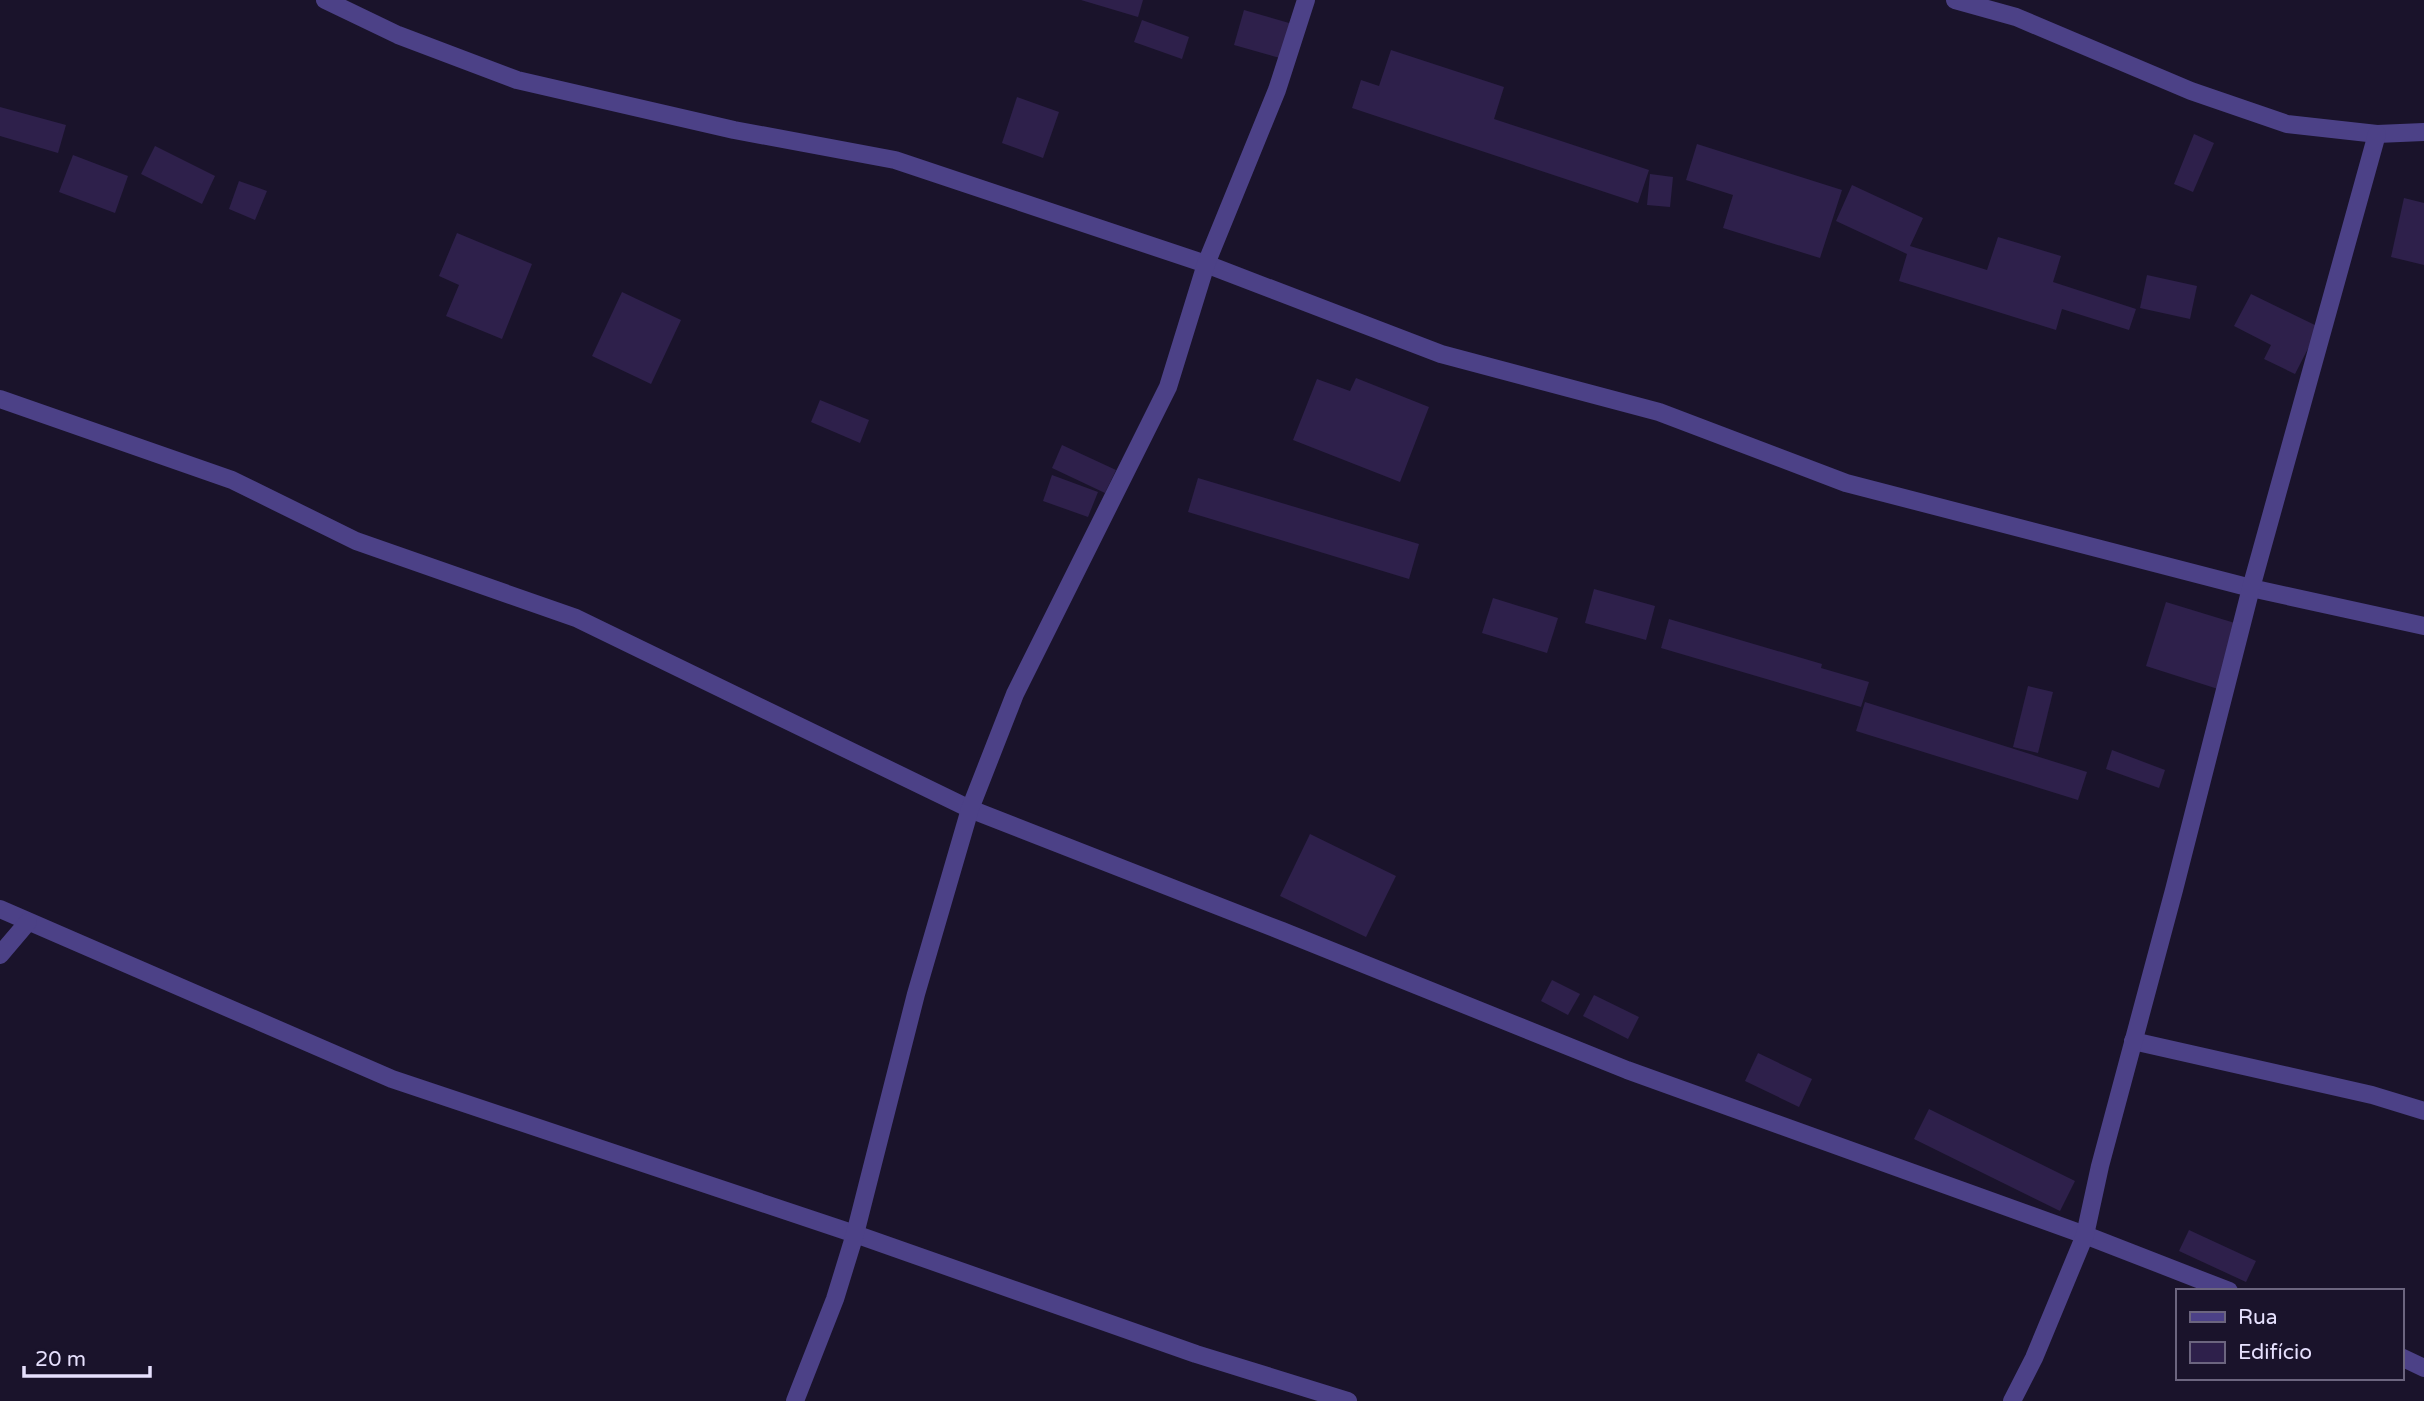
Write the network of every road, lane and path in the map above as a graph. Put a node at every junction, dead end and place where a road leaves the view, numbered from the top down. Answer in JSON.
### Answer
{"nodes":[{"id":1,"x":325,"y":0,"type":"edge"},
{"id":2,"x":1306,"y":0,"type":"edge"},
{"id":3,"x":1955,"y":0,"type":"edge"},
{"id":4,"x":2424,"y":132,"type":"edge"},
{"id":5,"x":2377,"y":134,"type":"junction"},
{"id":6,"x":1206,"y":264,"type":"junction"},
{"id":7,"x":0,"y":399,"type":"edge"},
{"id":8,"x":2251,"y":588,"type":"junction"},
{"id":9,"x":2424,"y":626,"type":"edge"},
{"id":10,"x":970,"y":809,"type":"junction"},
{"id":11,"x":0,"y":909,"type":"edge"},
{"id":12,"x":28,"y":922,"type":"junction"},
{"id":13,"x":0,"y":955,"type":"edge"},
{"id":14,"x":2133,"y":1041,"type":"junction"},
{"id":15,"x":2424,"y":1111,"type":"edge"},
{"id":16,"x":855,"y":1234,"type":"junction"},
{"id":17,"x":2085,"y":1235,"type":"junction"},
{"id":18,"x":2225,"y":1289,"type":"edge"},
{"id":19,"x":2403,"y":1358,"type":"edge"},
{"id":20,"x":2424,"y":1368,"type":"edge"},
{"id":21,"x":795,"y":1401,"type":"edge"},
{"id":22,"x":1348,"y":1401,"type":"edge"},
{"id":23,"x":2012,"y":1401,"type":"edge"}],
"edges":[{"from":1,"to":6,"type":"street"},
{"from":2,"to":6,"type":"street"},
{"from":3,"to":5,"type":"street"},
{"from":4,"to":5,"type":"street"},
{"from":5,"to":8,"type":"street"},
{"from":6,"to":8,"type":"street"},
{"from":6,"to":10,"type":"street"},
{"from":7,"to":10,"type":"street"},
{"from":8,"to":9,"type":"street"},
{"from":8,"to":14,"type":"street"},
{"from":10,"to":16,"type":"street"},
{"from":10,"to":17,"type":"street"},
{"from":11,"to":12,"type":"street"},
{"from":12,"to":13,"type":"street"},
{"from":12,"to":16,"type":"street"},
{"from":14,"to":15,"type":"street"},
{"from":14,"to":17,"type":"street"},
{"from":16,"to":21,"type":"street"},
{"from":16,"to":22,"type":"street"},
{"from":17,"to":18,"type":"street"},
{"from":17,"to":23,"type":"street"},
{"from":19,"to":20,"type":"street"}]}
